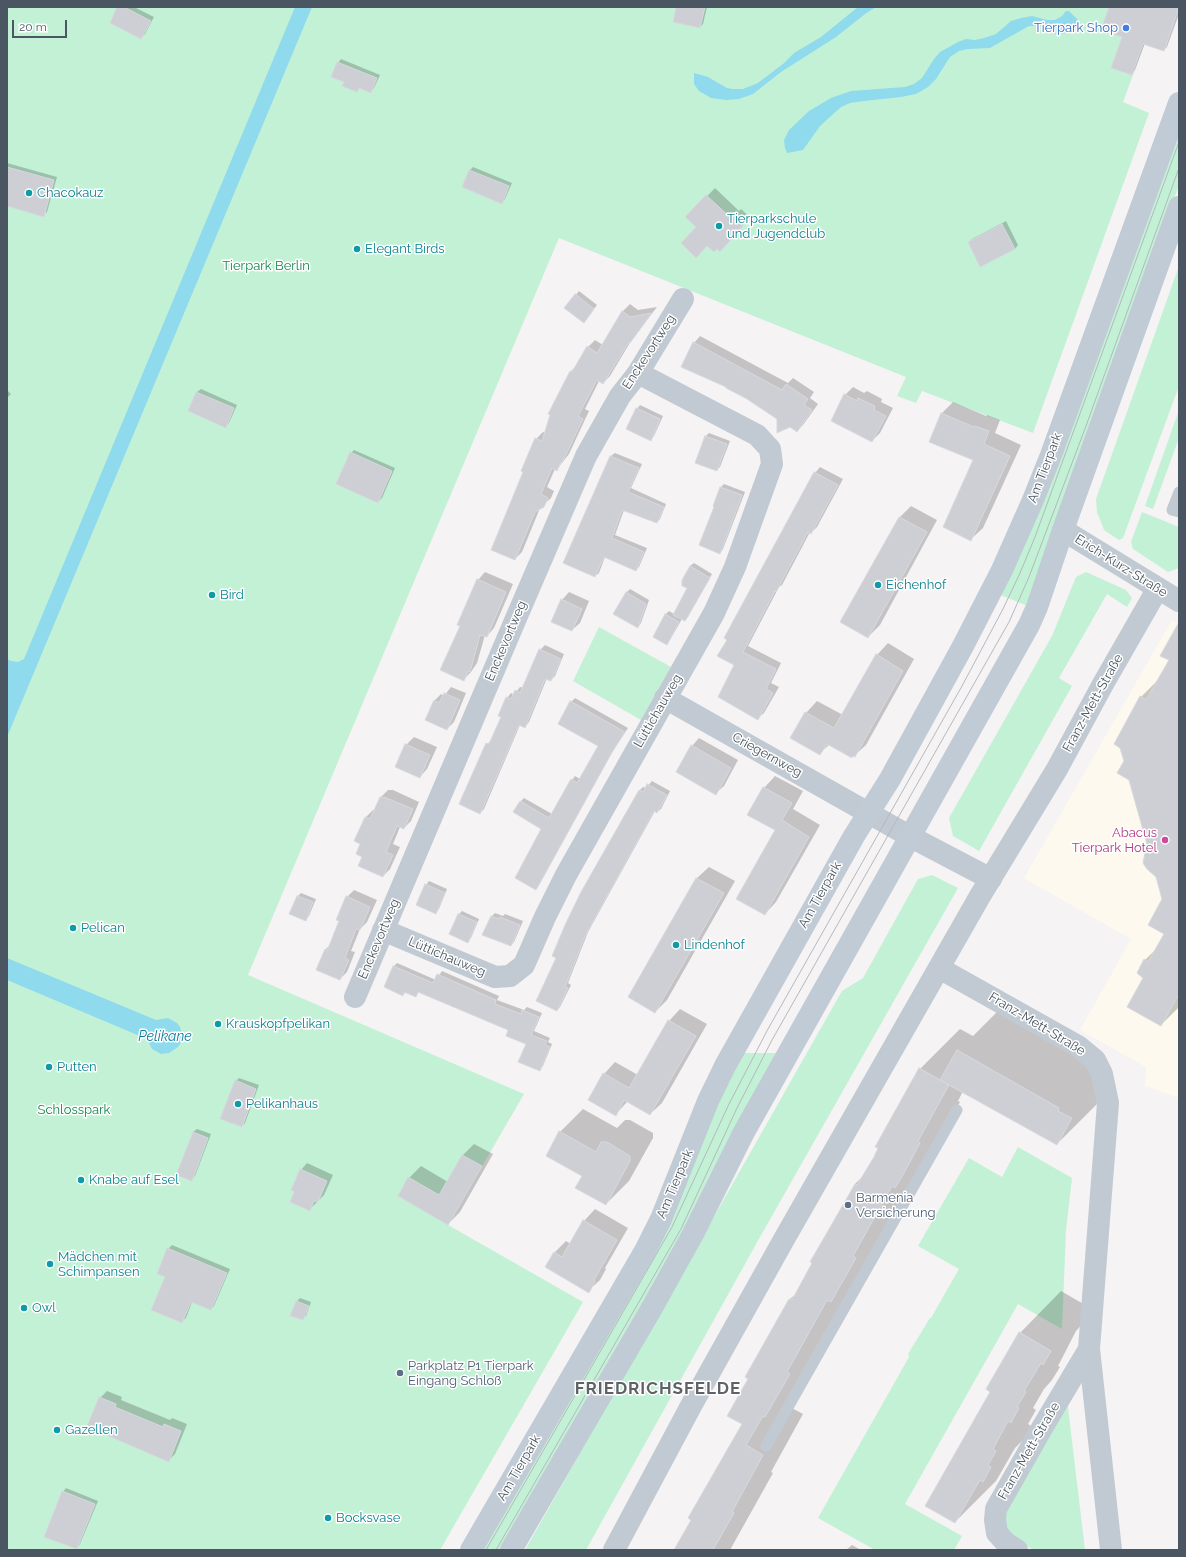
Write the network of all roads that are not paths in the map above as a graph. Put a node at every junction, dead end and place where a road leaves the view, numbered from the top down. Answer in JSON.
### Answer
{"nodes":[{"id":1,"x":1179,"y":103,"type":"edge"},
{"id":2,"x":1179,"y":208,"type":"edge"},
{"id":3,"x":683,"y":299,"type":"dead end"},
{"id":4,"x":638,"y":373,"type":"junction"},
{"id":5,"x":1179,"y":492,"type":"edge"},
{"id":6,"x":1179,"y":512,"type":"edge"},
{"id":7,"x":1063,"y":530,"type":"junction"},
{"id":8,"x":1158,"y":588,"type":"junction"},
{"id":9,"x":1179,"y":602,"type":"edge"},
{"id":10,"x":665,"y":698,"type":"junction"},
{"id":11,"x":868,"y":812,"type":"junction"},
{"id":12,"x":910,"y":837,"type":"junction"},
{"id":13,"x":991,"y":879,"type":"junction"},
{"id":14,"x":383,"y":930,"type":"junction"},
{"id":15,"x":939,"y":968,"type":"junction"},
{"id":16,"x":355,"y":997,"type":"dead end"},
{"id":17,"x":957,"y":1110,"type":"dead end"},
{"id":18,"x":1089,"y":1349,"type":"junction"},
{"id":19,"x":766,"y":1446,"type":"dead end"},
{"id":20,"x":471,"y":1550,"type":"edge"},
{"id":21,"x":511,"y":1550,"type":"edge"},
{"id":22,"x":614,"y":1550,"type":"edge"},
{"id":23,"x":1017,"y":1550,"type":"edge"},
{"id":24,"x":1111,"y":1550,"type":"edge"}],
"edges":[{"from":1,"to":11,"type":"main road","name":"Am Tierpark"},
{"from":2,"to":7,"type":"main road"},
{"from":3,"to":4,"type":"street","name":"Enckevortweg"},
{"from":4,"to":10,"type":"street","name":"Lüttichauweg"},
{"from":4,"to":14,"type":"street","name":"Enckevortweg"},
{"from":5,"to":6,"type":"lane"},
{"from":7,"to":8,"type":"street","name":"Erich-Kurz-Straße"},
{"from":7,"to":12,"type":"main road"},
{"from":8,"to":9,"type":"street","name":"Erich-Kurz-Straße"},
{"from":8,"to":13,"type":"street","name":"Franz-Mett-Straße"},
{"from":10,"to":11,"type":"street","name":"Criegernweg"},
{"from":10,"to":14,"type":"street","name":"Lüttichauweg"},
{"from":11,"to":12,"type":"street"},
{"from":11,"to":20,"type":"main road","name":"Am Tierpark"},
{"from":12,"to":13,"type":"street"},
{"from":12,"to":21,"type":"main road"},
{"from":13,"to":15,"type":"street","name":"Franz-Mett-Straße"},
{"from":14,"to":16,"type":"street","name":"Enckevortweg"},
{"from":15,"to":18,"type":"street","name":"Franz-Mett-Straße"},
{"from":15,"to":22,"type":"street"},
{"from":17,"to":19,"type":"lane"},
{"from":18,"to":23,"type":"street","name":"Franz-Mett-Straße"},
{"from":18,"to":24,"type":"street","name":"Franz-Mett-Straße"}]}
